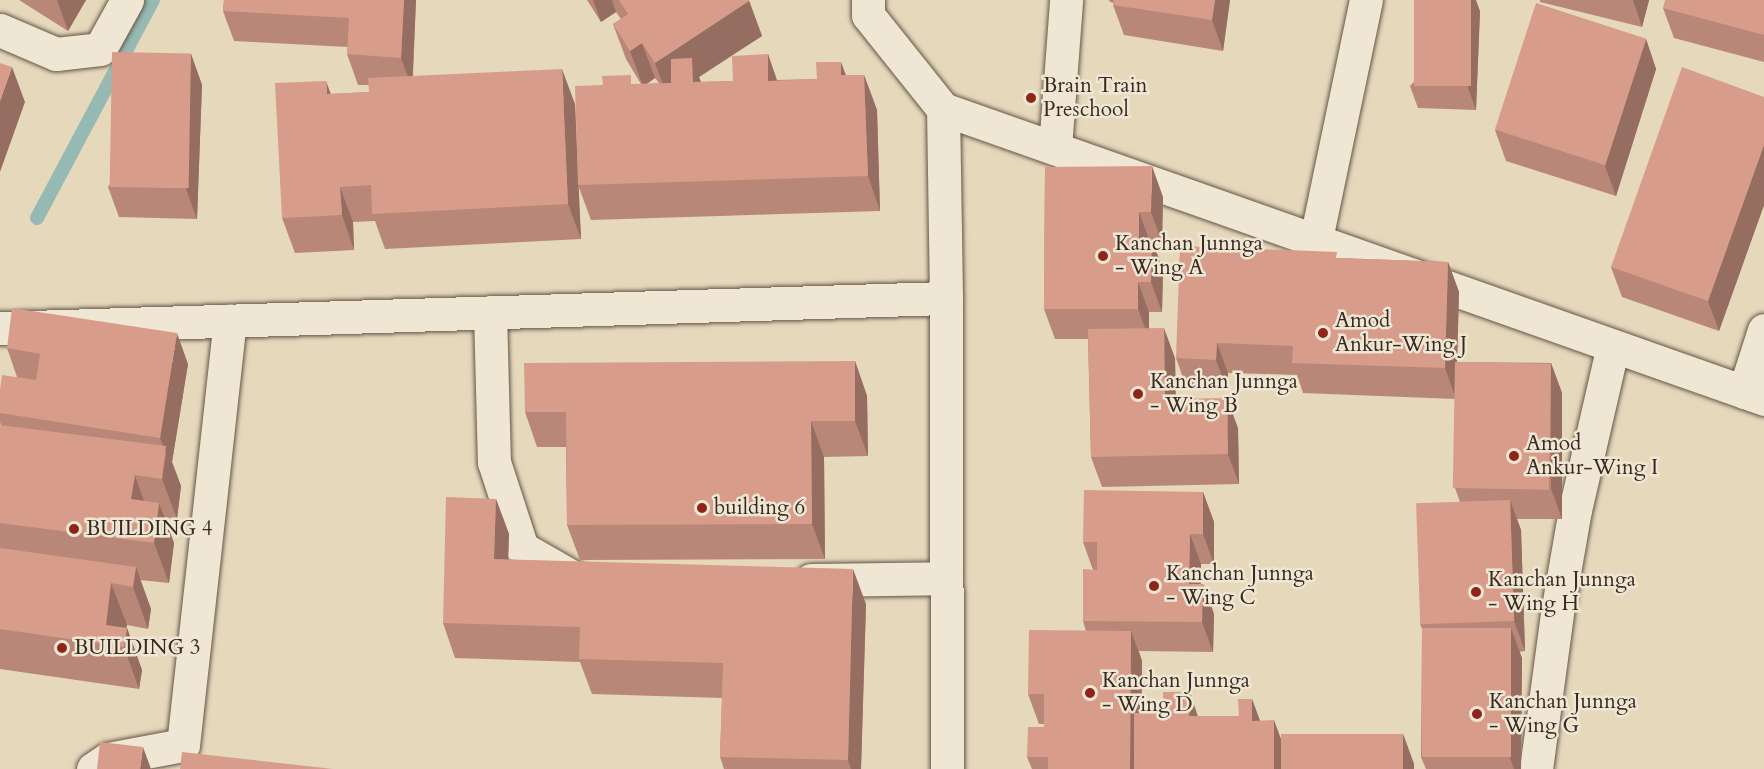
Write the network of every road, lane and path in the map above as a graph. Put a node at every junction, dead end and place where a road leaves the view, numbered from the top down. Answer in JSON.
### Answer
{"nodes":[{"id":1,"x":127,"y":0,"type":"edge"},
{"id":2,"x":1066,"y":0,"type":"edge"},
{"id":3,"x":1366,"y":0,"type":"edge"},
{"id":4,"x":863,"y":5,"type":"edge"},
{"id":5,"x":0,"y":30,"type":"edge"},
{"id":6,"x":943,"y":109,"type":"junction"},
{"id":7,"x":1055,"y":148,"type":"junction"},
{"id":8,"x":1316,"y":239,"type":"junction"},
{"id":9,"x":946,"y":298,"type":"junction"},
{"id":10,"x":490,"y":312,"type":"junction"},
{"id":11,"x":230,"y":321,"type":"junction"},
{"id":12,"x":0,"y":328,"type":"edge"},
{"id":13,"x":1764,"y":330,"type":"edge"},
{"id":14,"x":1613,"y":346,"type":"junction"},
{"id":15,"x":1754,"y":396,"type":"edge"},
{"id":16,"x":946,"y":578,"type":"junction"},
{"id":17,"x":781,"y":581,"type":"edge"},
{"id":18,"x":619,"y":583,"type":"edge"},
{"id":19,"x":93,"y":769,"type":"edge"},
{"id":20,"x":947,"y":769,"type":"edge"},
{"id":21,"x":1536,"y":769,"type":"edge"}],
"edges":[{"from":1,"to":5,"type":"street"},
{"from":2,"to":7,"type":"street"},
{"from":3,"to":8,"type":"street"},
{"from":4,"to":6,"type":"street"},
{"from":6,"to":7,"type":"street"},
{"from":6,"to":9,"type":"street"},
{"from":7,"to":8,"type":"street"},
{"from":8,"to":14,"type":"street"},
{"from":9,"to":10,"type":"street"},
{"from":9,"to":16,"type":"street"},
{"from":10,"to":11,"type":"street"},
{"from":10,"to":18,"type":"street"},
{"from":11,"to":12,"type":"street"},
{"from":11,"to":19,"type":"street"},
{"from":13,"to":15,"type":"street"},
{"from":14,"to":15,"type":"street"},
{"from":14,"to":21,"type":"street"},
{"from":16,"to":17,"type":"street"},
{"from":16,"to":20,"type":"street"}]}
